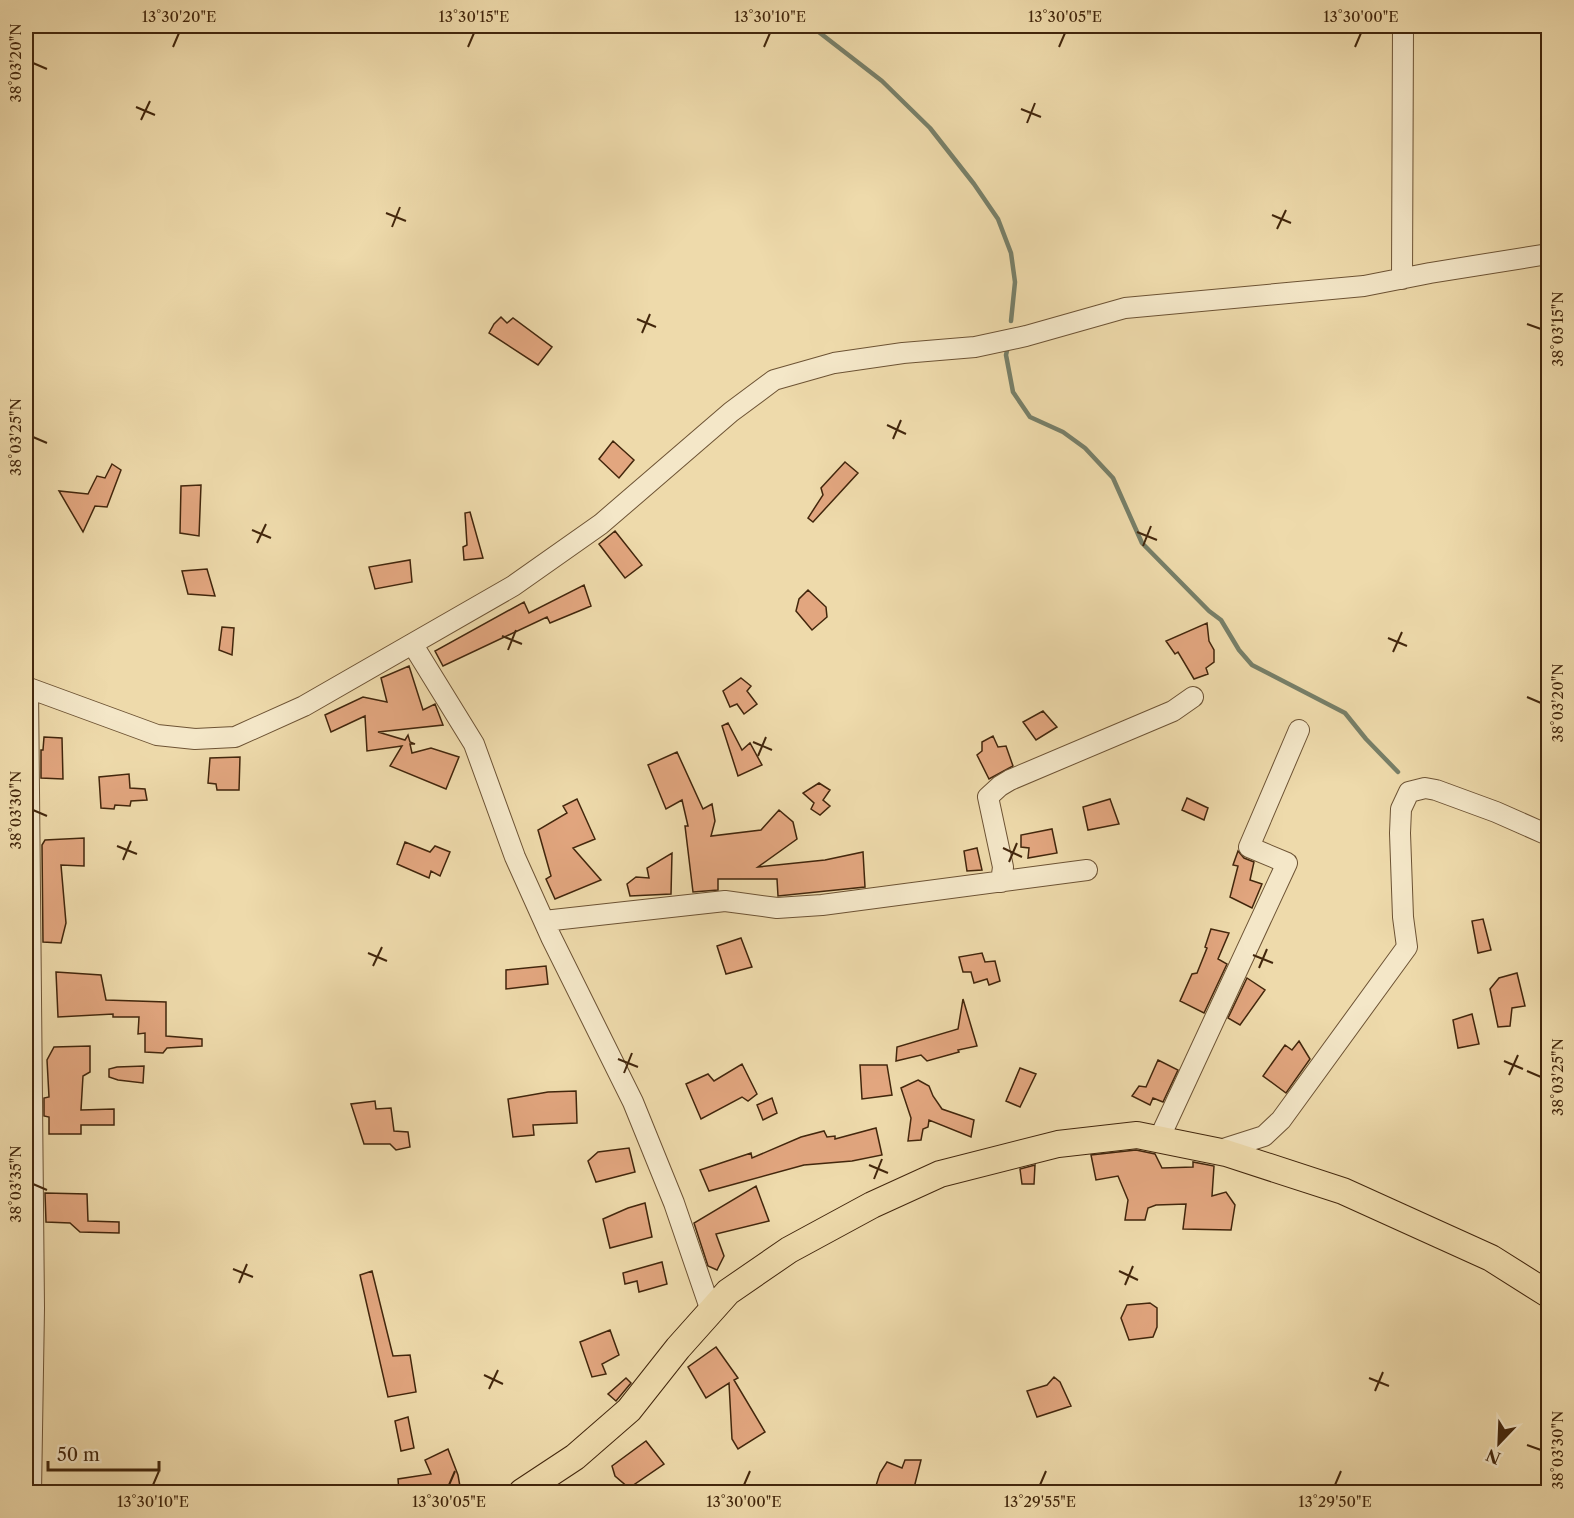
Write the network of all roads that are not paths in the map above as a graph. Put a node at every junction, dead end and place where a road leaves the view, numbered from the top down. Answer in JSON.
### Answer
{"nodes":[{"id":1,"x":1403,"y":26,"type":"edge"},
{"id":2,"x":1548,"y":254,"type":"edge"},
{"id":3,"x":1402,"y":279,"type":"junction"},
{"id":4,"x":413,"y":645,"type":"junction"},
{"id":5,"x":27,"y":688,"type":"edge"},
{"id":6,"x":1193,"y":697,"type":"dead end"},
{"id":7,"x":1299,"y":730,"type":"dead end"},
{"id":8,"x":1548,"y":835,"type":"edge"},
{"id":9,"x":1087,"y":870,"type":"dead end"},
{"id":10,"x":1001,"y":882,"type":"junction"},
{"id":11,"x":544,"y":921,"type":"junction"},
{"id":12,"x":1159,"y":1140,"type":"junction"},
{"id":13,"x":1218,"y":1151,"type":"junction"},
{"id":14,"x":1548,"y":1294,"type":"edge"},
{"id":15,"x":711,"y":1311,"type":"junction"},
{"id":16,"x":32,"y":1492,"type":"edge"},
{"id":17,"x":522,"y":1492,"type":"edge"}],
"edges":[{"from":1,"to":3,"type":"street"},
{"from":2,"to":3,"type":"street"},
{"from":3,"to":4,"type":"street"},
{"from":4,"to":5,"type":"street"},
{"from":4,"to":11,"type":"street"},
{"from":5,"to":16,"type":"street"},
{"from":6,"to":10,"type":"street"},
{"from":7,"to":12,"type":"street"},
{"from":8,"to":13,"type":"street"},
{"from":9,"to":10,"type":"street"},
{"from":10,"to":11,"type":"street"},
{"from":11,"to":15,"type":"street"},
{"from":12,"to":13,"type":"main road"},
{"from":12,"to":15,"type":"main road"},
{"from":13,"to":14,"type":"main road"},
{"from":15,"to":17,"type":"main road"}]}
